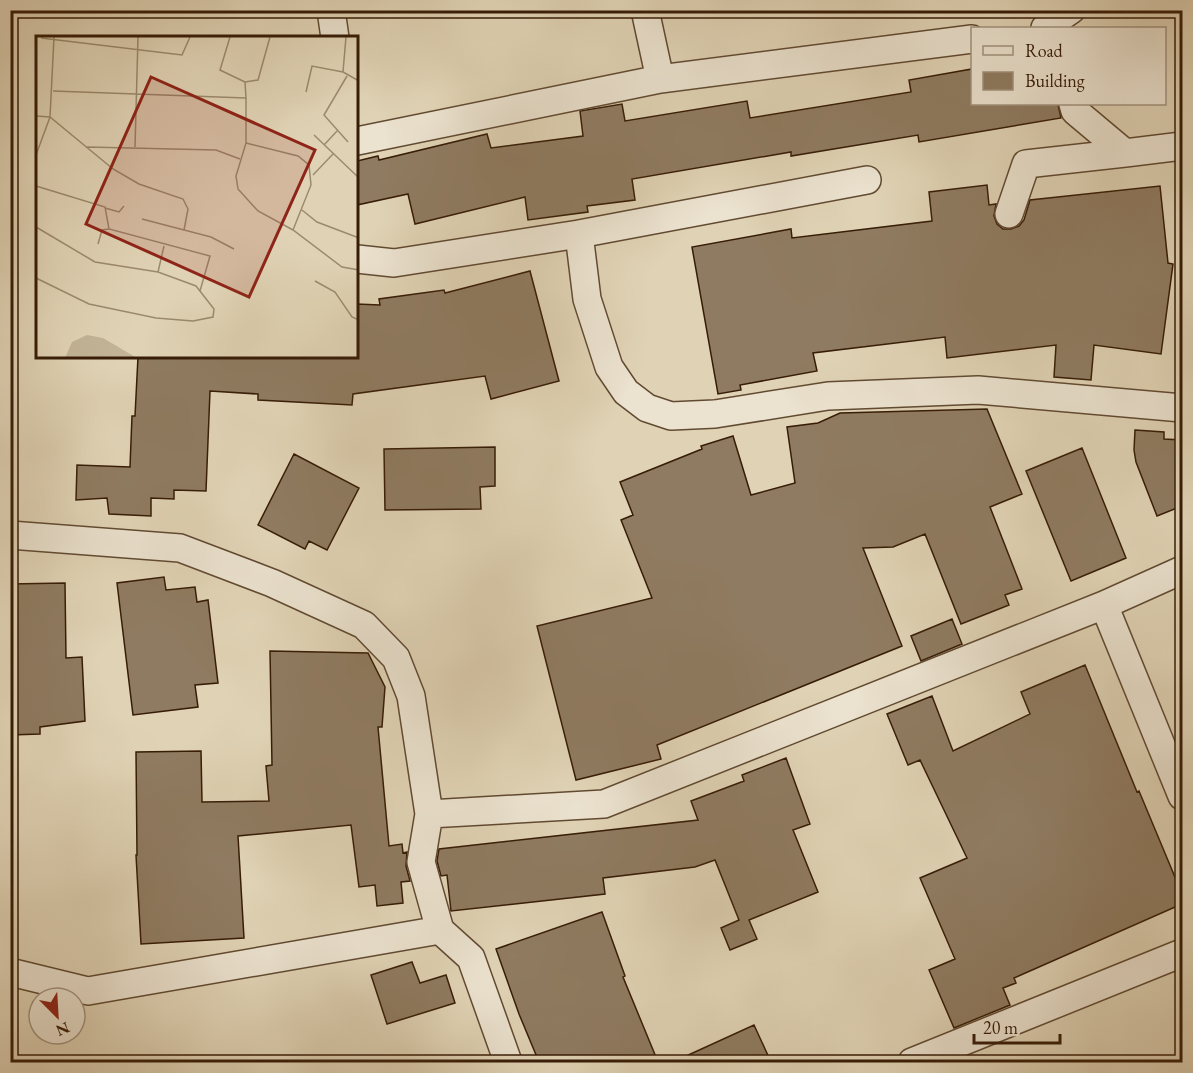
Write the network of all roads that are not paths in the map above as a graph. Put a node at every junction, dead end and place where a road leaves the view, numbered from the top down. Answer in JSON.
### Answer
{"nodes":[{"id":1,"x":331,"y":10,"type":"edge"},
{"id":2,"x":645,"y":10,"type":"edge"},
{"id":3,"x":1071,"y":10,"type":"edge"},
{"id":4,"x":1046,"y":27,"type":"edge"},
{"id":5,"x":335,"y":36,"type":"edge"},
{"id":6,"x":971,"y":39,"type":"edge"},
{"id":7,"x":660,"y":79,"type":"junction"},
{"id":8,"x":1073,"y":105,"type":"edge"},
{"id":9,"x":358,"y":141,"type":"edge"},
{"id":10,"x":1182,"y":146,"type":"edge"},
{"id":11,"x":1125,"y":153,"type":"junction"},
{"id":12,"x":867,"y":180,"type":"dead end"},
{"id":13,"x":1009,"y":214,"type":"dead end"},
{"id":14,"x":579,"y":234,"type":"junction"},
{"id":15,"x":358,"y":259,"type":"edge"},
{"id":16,"x":1182,"y":408,"type":"edge"},
{"id":17,"x":10,"y":535,"type":"edge"},
{"id":18,"x":1182,"y":570,"type":"edge"},
{"id":19,"x":1104,"y":606,"type":"junction"},
{"id":20,"x":1182,"y":796,"type":"edge"},
{"id":21,"x":429,"y":814,"type":"junction"},
{"id":22,"x":440,"y":930,"type":"junction"},
{"id":23,"x":1182,"y":953,"type":"edge"},
{"id":24,"x":10,"y":972,"type":"edge"},
{"id":25,"x":508,"y":1062,"type":"edge"},
{"id":26,"x":912,"y":1062,"type":"edge"}],
"edges":[{"from":1,"to":5,"type":"street"},
{"from":2,"to":7,"type":"street"},
{"from":3,"to":4,"type":"street"},
{"from":6,"to":7,"type":"street"},
{"from":7,"to":9,"type":"street"},
{"from":8,"to":11,"type":"street"},
{"from":10,"to":11,"type":"street"},
{"from":11,"to":13,"type":"street"},
{"from":12,"to":14,"type":"street"},
{"from":14,"to":15,"type":"street"},
{"from":14,"to":16,"type":"street"},
{"from":17,"to":21,"type":"street"},
{"from":18,"to":19,"type":"street"},
{"from":19,"to":20,"type":"street"},
{"from":19,"to":21,"type":"street"},
{"from":21,"to":22,"type":"street"},
{"from":22,"to":24,"type":"street"},
{"from":22,"to":25,"type":"street"},
{"from":23,"to":26,"type":"street"}]}
